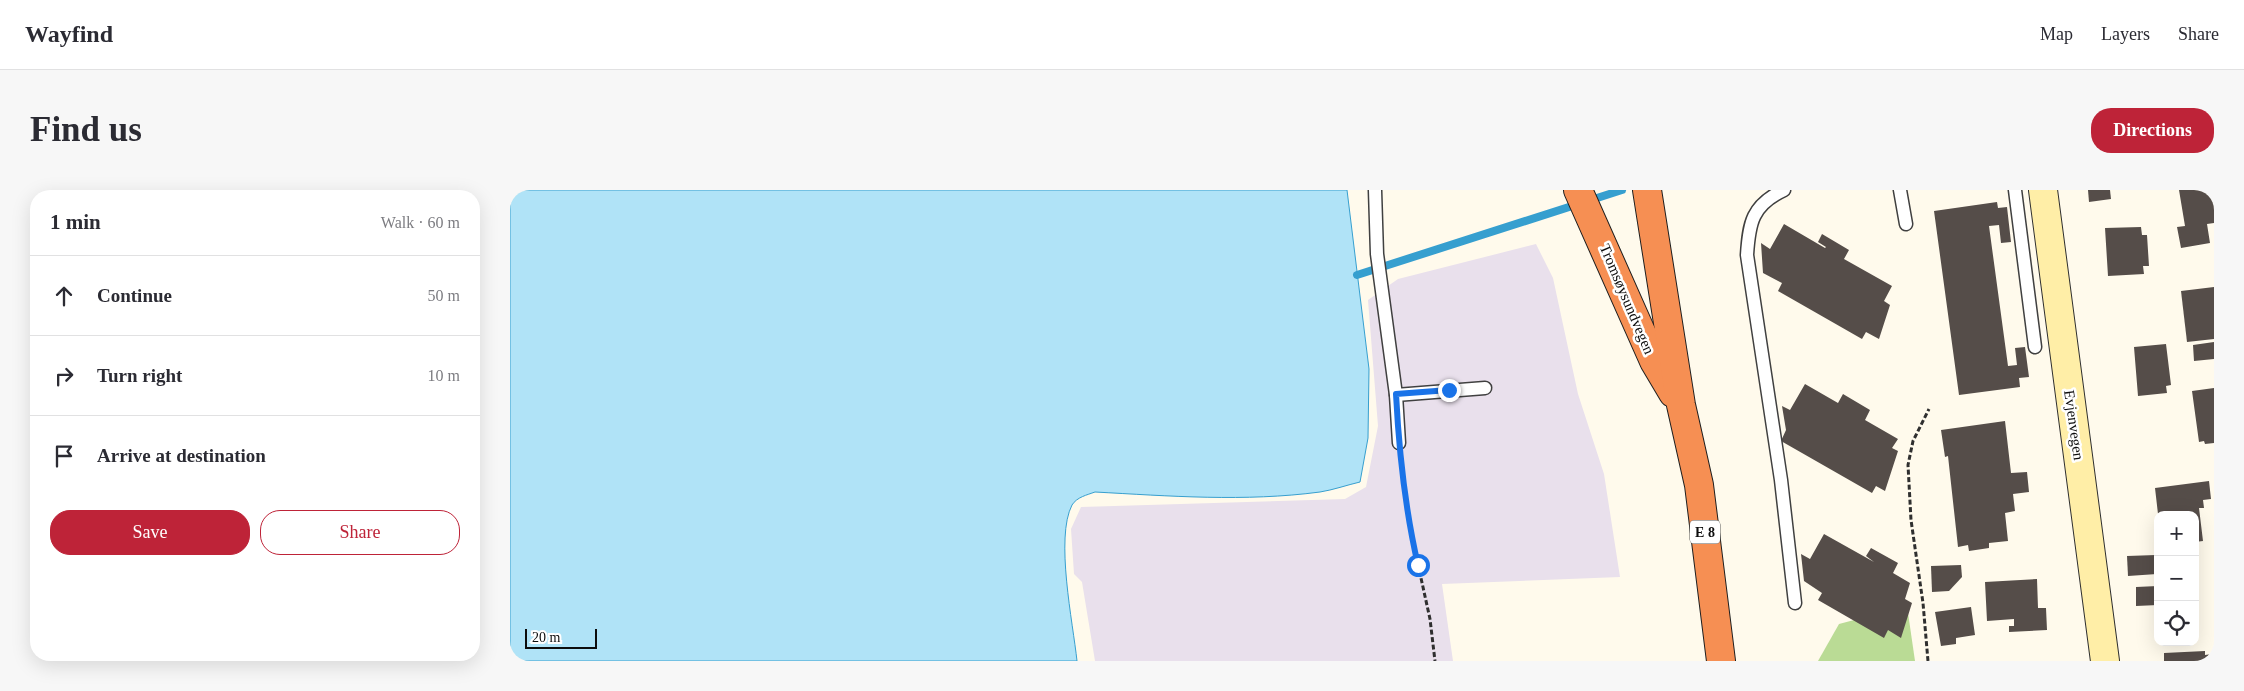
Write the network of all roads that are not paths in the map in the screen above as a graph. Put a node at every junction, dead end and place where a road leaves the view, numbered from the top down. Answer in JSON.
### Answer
{"nodes":[{"id":1,"x":1375,"y":190,"type":"edge"},
{"id":2,"x":1578,"y":190,"type":"edge"},
{"id":3,"x":1647,"y":190,"type":"edge"},
{"id":4,"x":1784,"y":190,"type":"edge"},
{"id":5,"x":1900,"y":190,"type":"edge"},
{"id":6,"x":2015,"y":190,"type":"edge"},
{"id":7,"x":2043,"y":190,"type":"edge"},
{"id":8,"x":1906,"y":224,"type":"dead end"},
{"id":9,"x":2036,"y":347,"type":"dead end"},
{"id":10,"x":1485,"y":388,"type":"dead end"},
{"id":11,"x":1396,"y":394,"type":"junction"},
{"id":12,"x":1681,"y":405,"type":"junction"},
{"id":13,"x":1399,"y":443,"type":"road end"},
{"id":14,"x":1795,"y":603,"type":"dead end"},
{"id":15,"x":1721,"y":661,"type":"edge"},
{"id":16,"x":2105,"y":661,"type":"edge"}],
"edges":[{"from":1,"to":11,"type":"lane"},
{"from":2,"to":12,"type":"highway","name":"Tromsøysundvegen","number":"E 8"},
{"from":3,"to":12,"type":"highway","name":"Tromsøysundvegen","number":"E 8"},
{"from":4,"to":14,"type":"lane"},
{"from":5,"to":8,"type":"lane"},
{"from":6,"to":9,"type":"lane"},
{"from":7,"to":16,"type":"street","name":"Evjenvegen"},
{"from":10,"to":11,"type":"lane"},
{"from":11,"to":13,"type":"lane"},
{"from":12,"to":15,"type":"highway","name":"Tromsøysundvegen","number":"E 8"}]}
